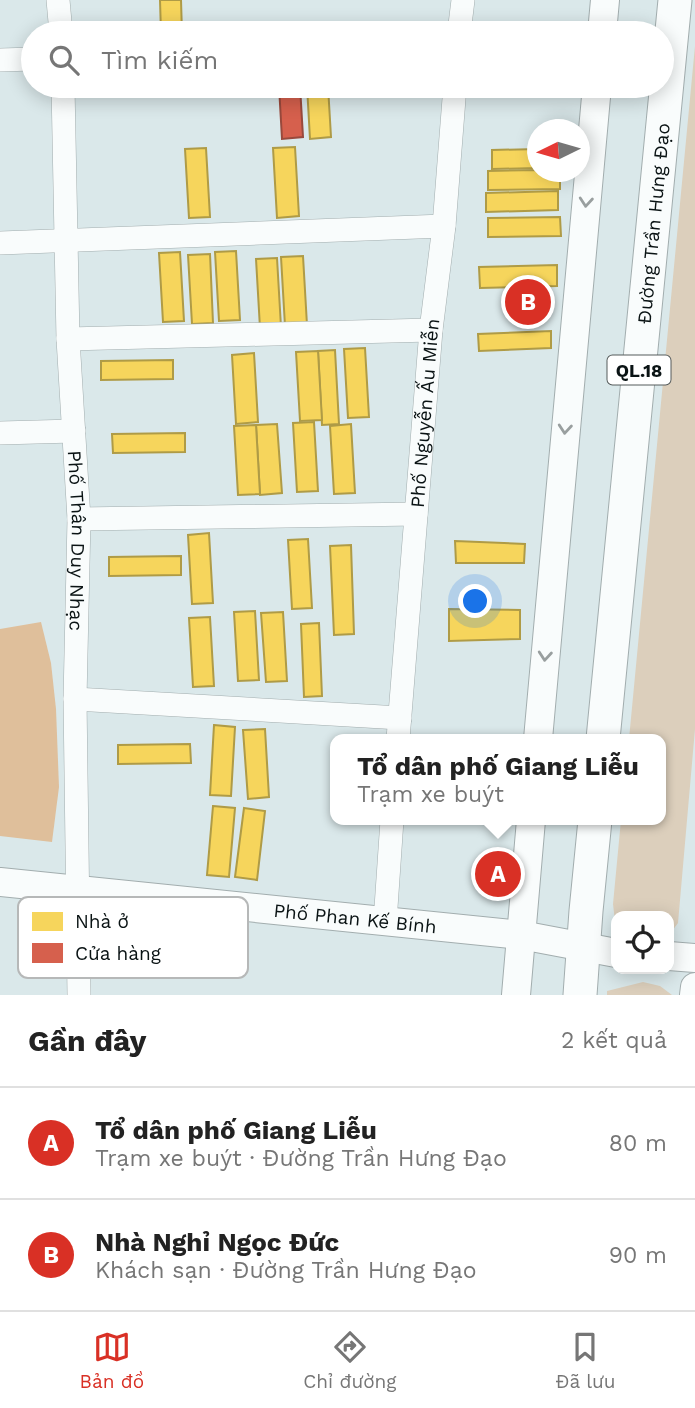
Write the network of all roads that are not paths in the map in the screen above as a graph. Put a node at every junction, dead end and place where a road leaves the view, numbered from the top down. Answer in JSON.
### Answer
{"nodes":[{"id":1,"x":58,"y":0,"type":"edge"},
{"id":2,"x":463,"y":0,"type":"edge"},
{"id":3,"x":606,"y":0,"type":"edge"},
{"id":4,"x":675,"y":0,"type":"edge"},
{"id":5,"x":60,"y":21,"type":"edge"},
{"id":6,"x":461,"y":21,"type":"edge"},
{"id":7,"x":603,"y":21,"type":"edge"},
{"id":8,"x":672,"y":21,"type":"edge"},
{"id":9,"x":21,"y":59,"type":"edge"},
{"id":10,"x":0,"y":60,"type":"edge"},
{"id":11,"x":63,"y":98,"type":"edge"},
{"id":12,"x":454,"y":98,"type":"edge"},
{"id":13,"x":596,"y":98,"type":"edge"},
{"id":14,"x":662,"y":98,"type":"edge"},
{"id":15,"x":444,"y":226,"type":"junction"},
{"id":16,"x":66,"y":241,"type":"junction"},
{"id":17,"x":0,"y":243,"type":"edge"},
{"id":18,"x":431,"y":330,"type":"junction"},
{"id":19,"x":68,"y":339,"type":"junction"},
{"id":20,"x":74,"y":431,"type":"junction"},
{"id":21,"x":0,"y":433,"type":"edge"},
{"id":22,"x":416,"y":514,"type":"junction"},
{"id":23,"x":79,"y":519,"type":"junction"},
{"id":24,"x":75,"y":699,"type":"junction"},
{"id":25,"x":399,"y":728,"type":"edge"},
{"id":26,"x":538,"y":734,"type":"edge"},
{"id":27,"x":603,"y":734,"type":"edge"},
{"id":28,"x":392,"y":825,"type":"edge"},
{"id":29,"x":531,"y":825,"type":"edge"},
{"id":30,"x":595,"y":825,"type":"edge"},
{"id":31,"x":0,"y":881,"type":"edge"},
{"id":32,"x":79,"y":891,"type":"junction"},
{"id":33,"x":79,"y":897,"type":"edge"},
{"id":34,"x":138,"y":897,"type":"edge"},
{"id":35,"x":248,"y":908,"type":"edge"},
{"id":36,"x":385,"y":922,"type":"junction"},
{"id":37,"x":521,"y":935,"type":"junction"},
{"id":38,"x":584,"y":948,"type":"junction"},
{"id":39,"x":611,"y":952,"type":"edge"},
{"id":40,"x":674,"y":956,"type":"edge"},
{"id":41,"x":695,"y":958,"type":"edge"},
{"id":42,"x":695,"y":987,"type":"edge"},
{"id":43,"x":516,"y":995,"type":"edge"},
{"id":44,"x":580,"y":995,"type":"edge"},
{"id":45,"x":694,"y":995,"type":"edge"}],
"edges":[{"from":1,"to":5,"type":"street"},
{"from":2,"to":6,"type":"street"},
{"from":3,"to":7,"type":"main road"},
{"from":4,"to":8,"type":"highway","name":"Đường Trần Hưng Đạo","number":"QL.18"},
{"from":9,"to":10,"type":"street"},
{"from":11,"to":16,"type":"street","name":"Phố Thân Duy Nhạc"},
{"from":12,"to":15,"type":"street","name":"Phố Nguyễn Ấu Miễn"},
{"from":13,"to":26,"type":"main road","one_way":true},
{"from":14,"to":27,"type":"highway","name":"Đường Trần Hưng Đạo","number":"QL.18"},
{"from":15,"to":16,"type":"street"},
{"from":15,"to":18,"type":"street","name":"Phố Nguyễn Ấu Miễn"},
{"from":16,"to":17,"type":"street"},
{"from":16,"to":19,"type":"street","name":"Phố Thân Duy Nhạc"},
{"from":18,"to":19,"type":"street"},
{"from":18,"to":22,"type":"street","name":"Phố Nguyễn Ấu Miễn"},
{"from":19,"to":20,"type":"street","name":"Phố Thân Duy Nhạc"},
{"from":20,"to":21,"type":"street"},
{"from":20,"to":23,"type":"street","name":"Phố Thân Duy Nhạc"},
{"from":22,"to":23,"type":"street"},
{"from":22,"to":25,"type":"street","name":"Phố Nguyễn Ấu Miễn"},
{"from":23,"to":24,"type":"street","name":"Phố Thân Duy Nhạc"},
{"from":24,"to":25,"type":"street"},
{"from":24,"to":32,"type":"street","name":"Phố Thân Duy Nhạc"},
{"from":28,"to":36,"type":"street"},
{"from":29,"to":37,"type":"main road"},
{"from":30,"to":38,"type":"highway"},
{"from":31,"to":32,"type":"main road","name":"Phố Phan Kế Bính"},
{"from":32,"to":33,"type":"street","name":"Phố Thân Duy Nhạc"},
{"from":32,"to":34,"type":"main road","name":"Phố Phan Kế Bính"},
{"from":35,"to":36,"type":"main road","name":"Phố Phan Kế Bính"},
{"from":36,"to":37,"type":"main road","name":"Phố Phan Kế Bính"},
{"from":37,"to":38,"type":"main road","name":"Phố Phan Kế Bính"},
{"from":37,"to":43,"type":"main road"},
{"from":38,"to":39,"type":"main road","name":"Phố Phan Kế Bính"},
{"from":38,"to":44,"type":"highway"},
{"from":40,"to":41,"type":"main road"},
{"from":42,"to":45,"type":"main road"}]}
